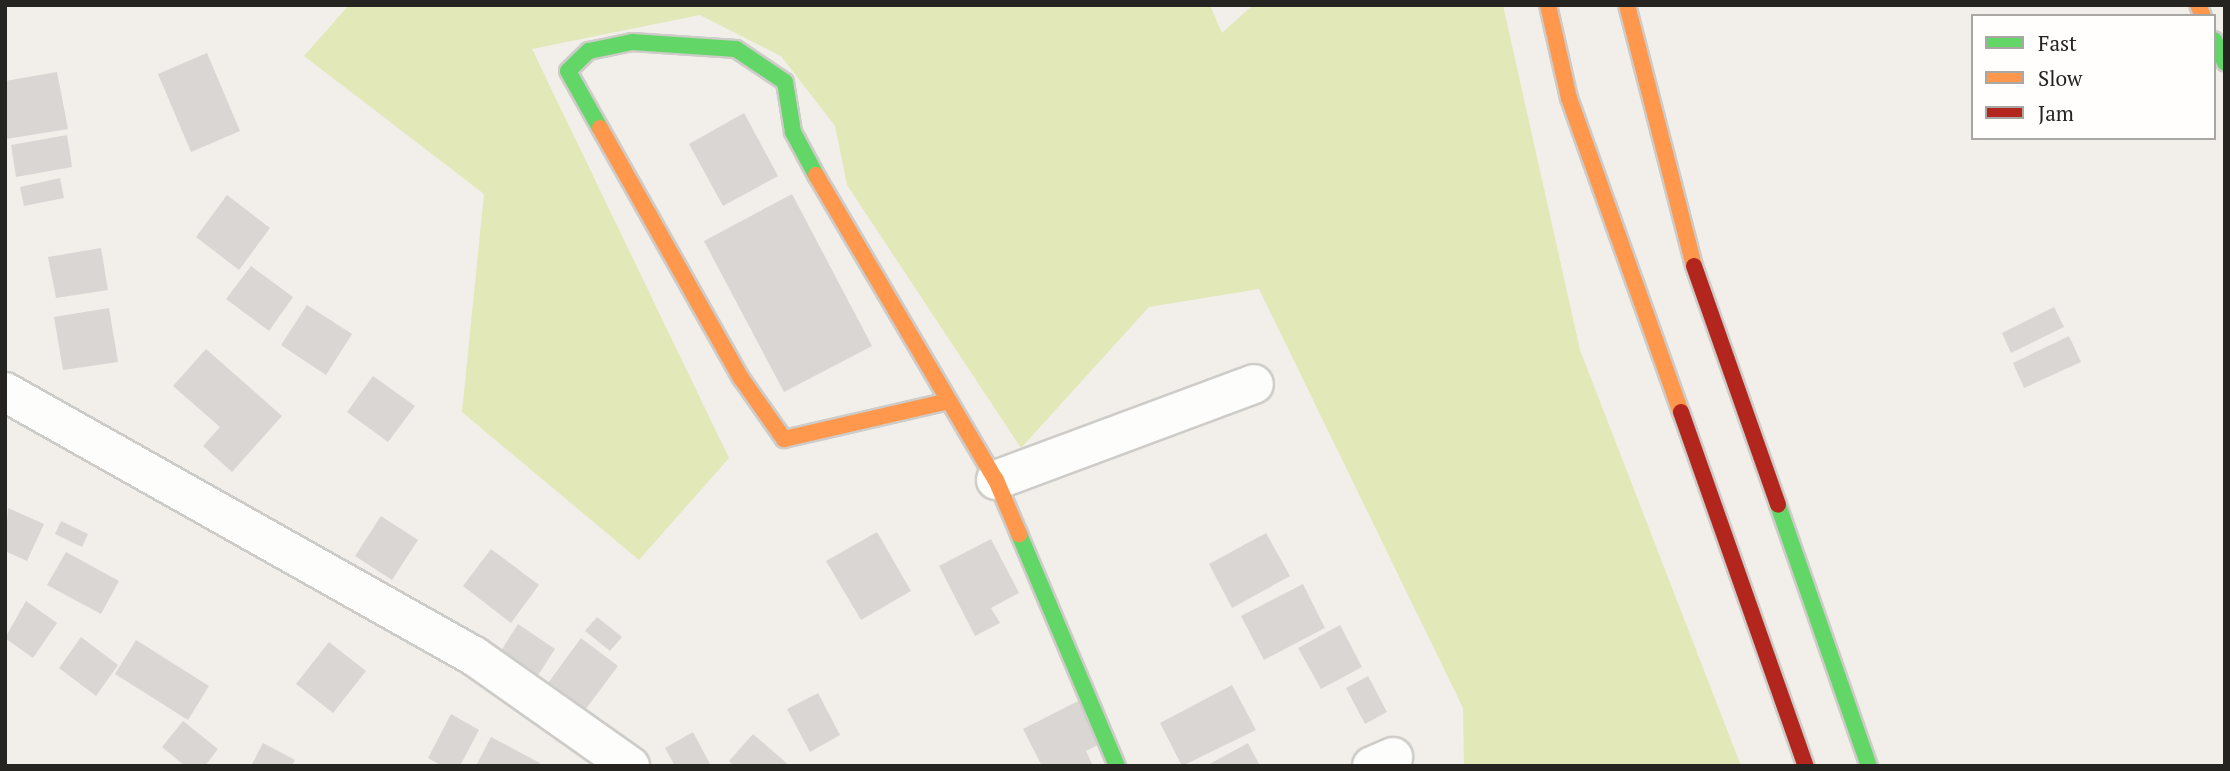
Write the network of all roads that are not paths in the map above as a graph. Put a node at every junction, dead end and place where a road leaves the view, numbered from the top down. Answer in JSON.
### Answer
{"nodes":[{"id":1,"x":1549,"y":5,"type":"edge"},
{"id":2,"x":1627,"y":5,"type":"edge"},
{"id":3,"x":2216,"y":44,"type":"edge"},
{"id":4,"x":2225,"y":63,"type":"edge"},
{"id":5,"x":1254,"y":384,"type":"dead end"},
{"id":6,"x":5,"y":392,"type":"edge"},
{"id":7,"x":948,"y":401,"type":"junction"},
{"id":8,"x":996,"y":480,"type":"junction"},
{"id":9,"x":630,"y":766,"type":"edge"},
{"id":10,"x":1117,"y":766,"type":"edge"},
{"id":11,"x":1806,"y":766,"type":"edge"},
{"id":12,"x":1868,"y":766,"type":"edge"}],
"edges":[{"from":1,"to":11,"type":"main road"},
{"from":2,"to":12,"type":"main road"},
{"from":3,"to":4,"type":"main road"},
{"from":5,"to":8,"type":"street"},
{"from":6,"to":9,"type":"street"},
{"from":7,"to":7,"type":"main road"},
{"from":7,"to":8,"type":"main road"},
{"from":8,"to":10,"type":"main road"}]}
